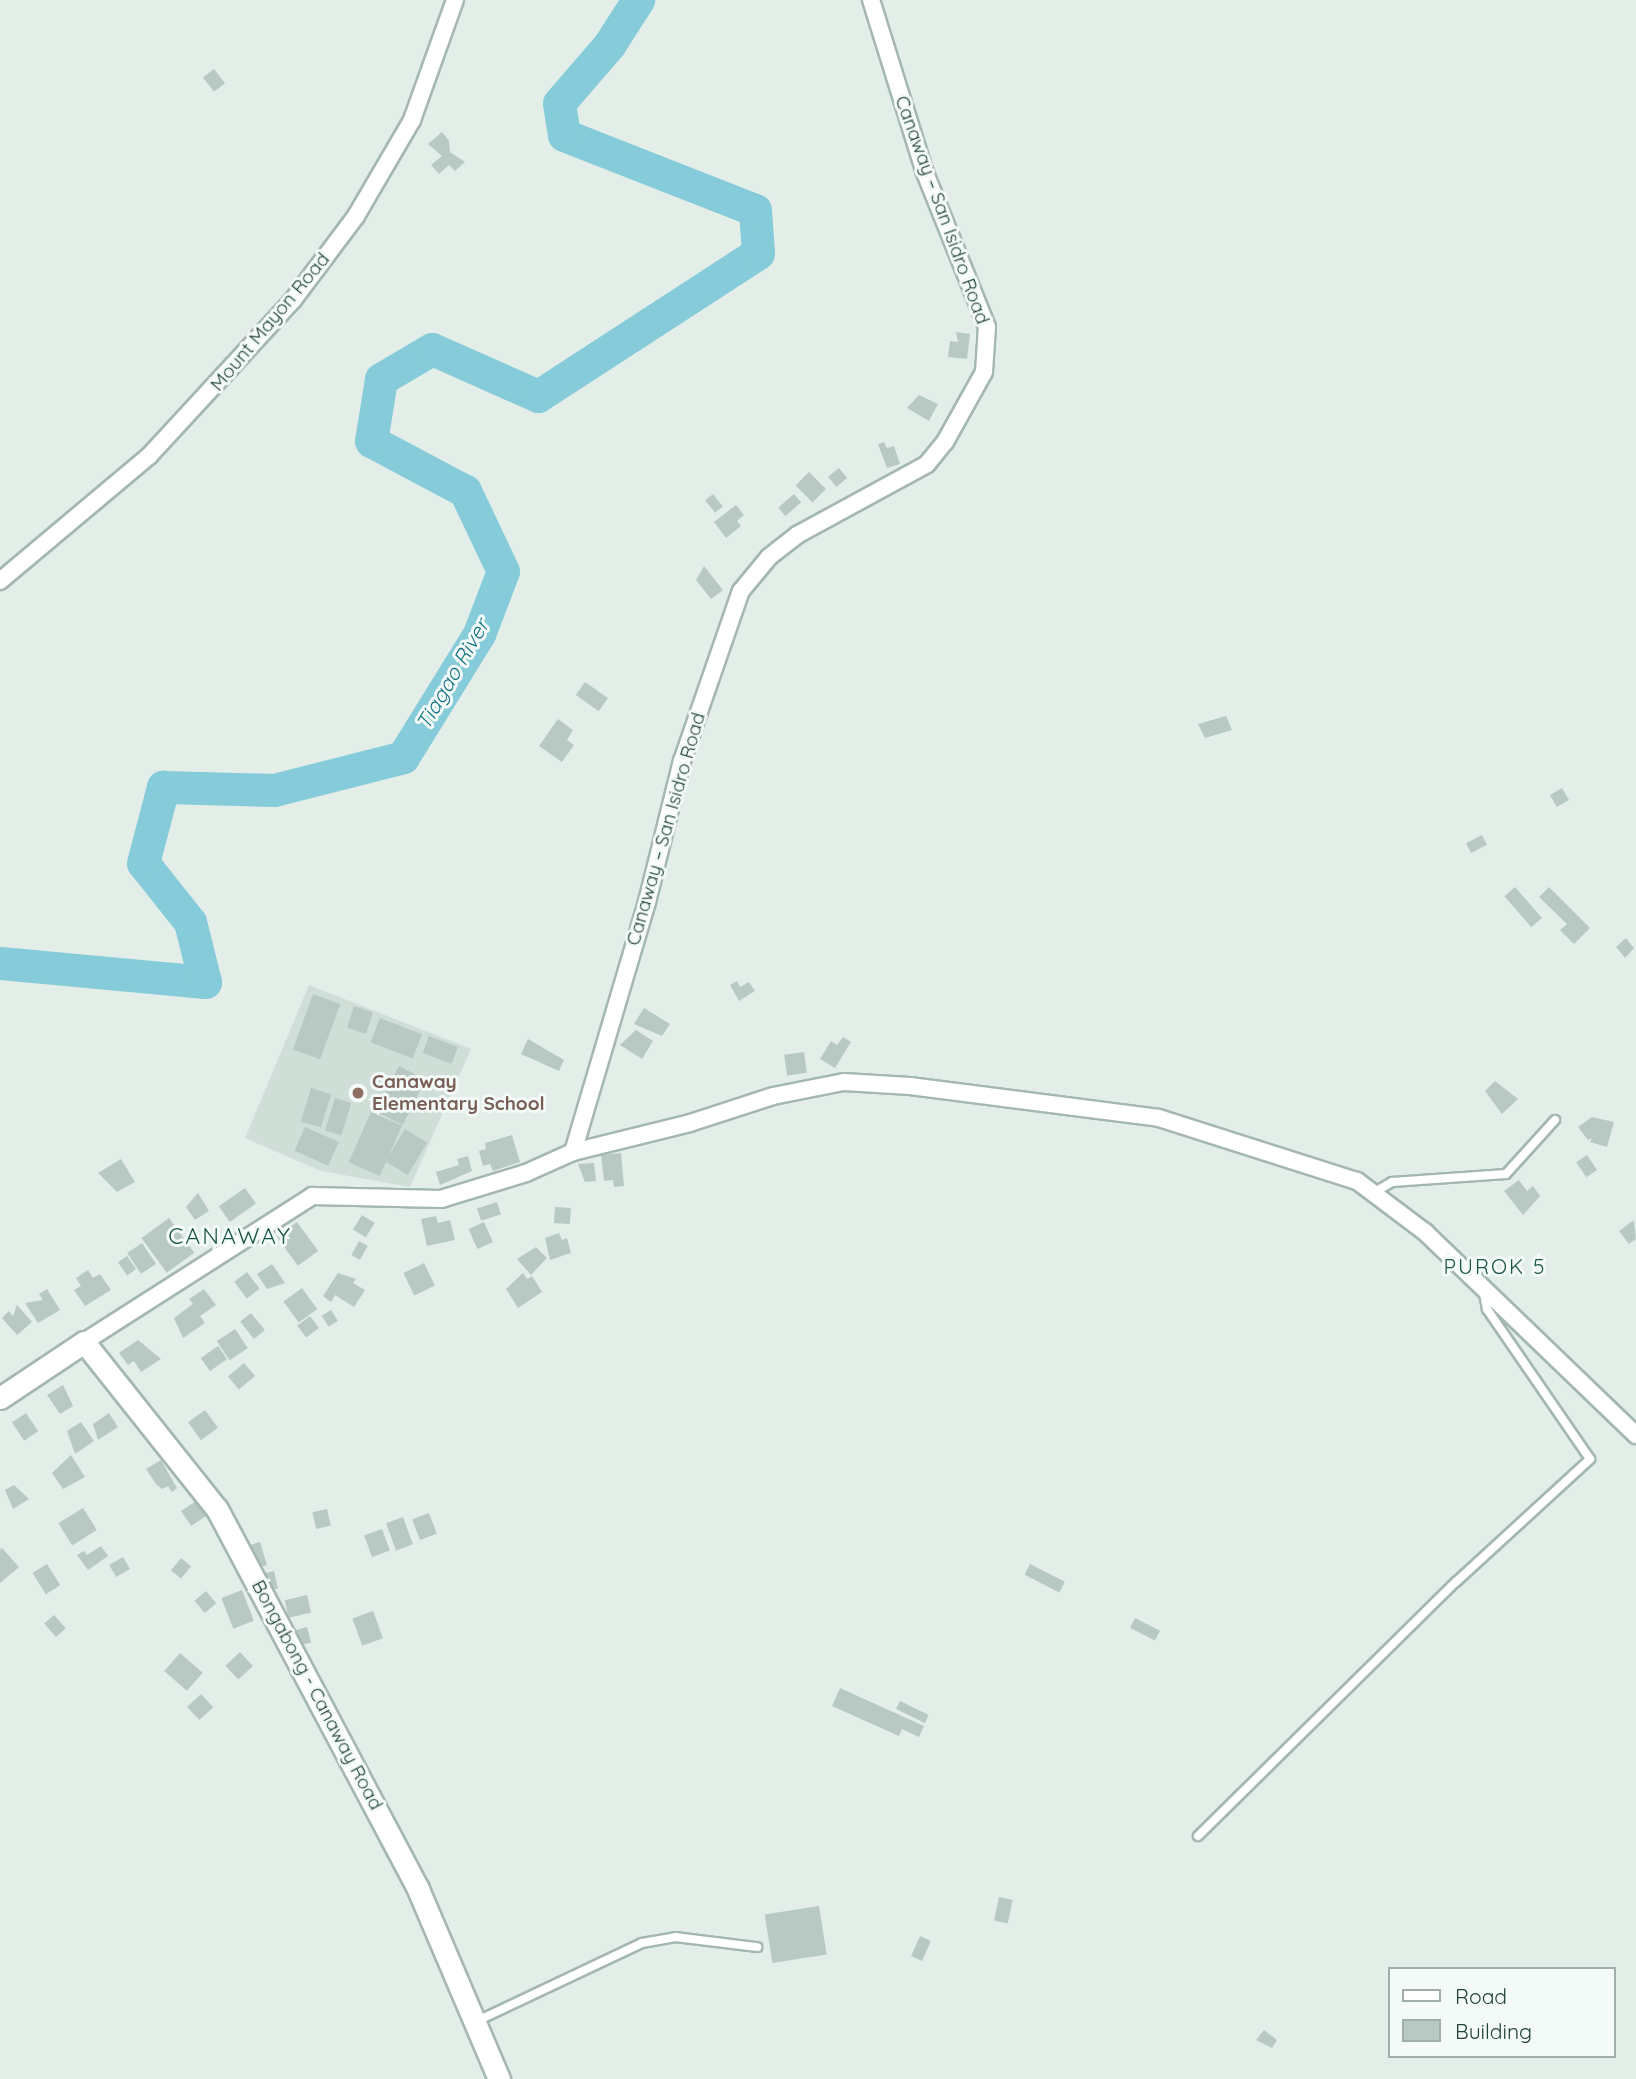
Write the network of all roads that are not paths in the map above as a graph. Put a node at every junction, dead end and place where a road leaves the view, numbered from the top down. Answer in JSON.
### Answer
{"nodes":[{"id":1,"x":454,"y":0,"type":"edge"},
{"id":2,"x":871,"y":0,"type":"edge"},
{"id":3,"x":0,"y":581,"type":"edge"},
{"id":4,"x":1555,"y":1120,"type":"dead end"},
{"id":5,"x":573,"y":1152,"type":"junction"},
{"id":6,"x":1373,"y":1193,"type":"junction"},
{"id":7,"x":1482,"y":1285,"type":"junction"},
{"id":8,"x":84,"y":1342,"type":"junction"},
{"id":9,"x":0,"y":1398,"type":"edge"},
{"id":10,"x":1636,"y":1435,"type":"edge"},
{"id":11,"x":1198,"y":1836,"type":"dead end"},
{"id":12,"x":757,"y":1947,"type":"dead end"},
{"id":13,"x":475,"y":2022,"type":"junction"},
{"id":14,"x":499,"y":2079,"type":"edge"}],
"edges":[{"from":1,"to":3,"type":"street","name":"Mount Mayon Road"},
{"from":2,"to":5,"type":"street","name":"Canaway – San Isidro Road"},
{"from":4,"to":6,"type":"lane"},
{"from":5,"to":6,"type":"street"},
{"from":5,"to":8,"type":"street"},
{"from":6,"to":7,"type":"street"},
{"from":7,"to":10,"type":"street"},
{"from":7,"to":11,"type":"lane"},
{"from":8,"to":9,"type":"street"},
{"from":8,"to":13,"type":"street","name":"Bongabong - Canaway Road"},
{"from":12,"to":13,"type":"lane"},
{"from":13,"to":14,"type":"street","name":"Bongabong - Canaway Road"}]}
